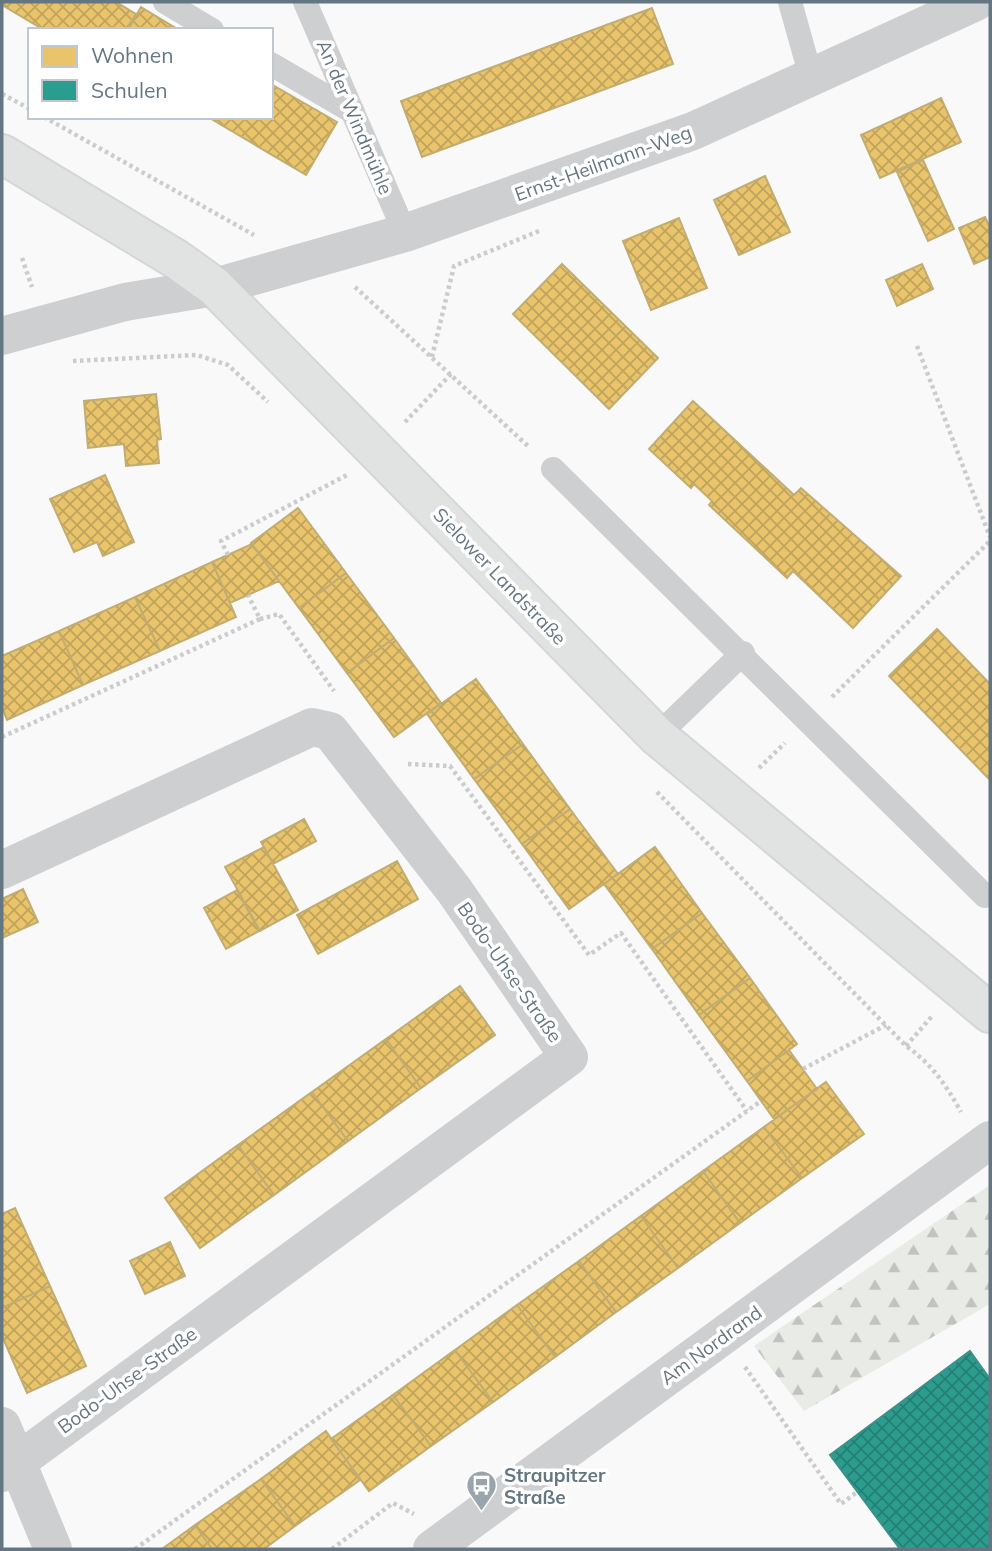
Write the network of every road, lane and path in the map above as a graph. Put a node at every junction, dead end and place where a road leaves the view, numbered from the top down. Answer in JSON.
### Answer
{"nodes":[{"id":1,"x":165,"y":2,"type":"edge"},
{"id":2,"x":305,"y":2,"type":"edge"},
{"id":3,"x":790,"y":2,"type":"edge"},
{"id":4,"x":976,"y":2,"type":"edge"},
{"id":5,"x":209,"y":28,"type":"edge"},
{"id":6,"x":273,"y":65,"type":"edge"},
{"id":7,"x":811,"y":77,"type":"junction"},
{"id":8,"x":2,"y":94,"type":"edge"},
{"id":9,"x":28,"y":108,"type":"edge"},
{"id":10,"x":353,"y":112,"type":"junction"},
{"id":11,"x":48,"y":119,"type":"edge"},
{"id":12,"x":2,"y":154,"type":"edge"},
{"id":13,"x":405,"y":233,"type":"junction"},
{"id":14,"x":22,"y":258,"type":"dead end"},
{"id":15,"x":305,"y":263,"type":"junction"},
{"id":16,"x":215,"y":287,"type":"junction"},
{"id":17,"x":34,"y":293,"type":"dead end"},
{"id":18,"x":2,"y":336,"type":"edge"},
{"id":19,"x":917,"y":346,"type":"dead end"},
{"id":20,"x":70,"y":361,"type":"dead end"},
{"id":21,"x":451,"y":374,"type":"junction"},
{"id":22,"x":277,"y":411,"type":"dead end"},
{"id":23,"x":377,"y":451,"type":"junction"},
{"id":24,"x":336,"y":467,"type":"dead end"},
{"id":25,"x":553,"y":469,"type":"joint"},
{"id":26,"x":346,"y":476,"type":"junction"},
{"id":27,"x":990,"y":539,"type":"edge"},
{"id":28,"x":228,"y":555,"type":"dead end"},
{"id":29,"x":248,"y":595,"type":"dead end"},
{"id":30,"x":260,"y":619,"type":"junction"},
{"id":31,"x":743,"y":653,"type":"junction"},
{"id":32,"x":336,"y":693,"type":"dead end"},
{"id":33,"x":809,"y":719,"type":"junction"},
{"id":34,"x":657,"y":736,"type":"junction"},
{"id":35,"x":2,"y":737,"type":"edge"},
{"id":36,"x":398,"y":760,"type":"dead end"},
{"id":37,"x":729,"y":797,"type":"junction"},
{"id":38,"x":693,"y":829,"type":"dead end"},
{"id":39,"x":2,"y":870,"type":"edge"},
{"id":40,"x":985,"y":896,"type":"dead end"},
{"id":41,"x":990,"y":1013,"type":"edge"},
{"id":42,"x":886,"y":1025,"type":"dead end"},
{"id":43,"x":906,"y":1046,"type":"dead end"},
{"id":44,"x":803,"y":1069,"type":"dead end"},
{"id":45,"x":761,"y":1101,"type":"dead end"},
{"id":46,"x":747,"y":1111,"type":"junction"},
{"id":47,"x":988,"y":1142,"type":"edge"},
{"id":48,"x":743,"y":1363,"type":"dead end"},
{"id":49,"x":2,"y":1426,"type":"edge"},
{"id":50,"x":10,"y":1467,"type":"edge"},
{"id":51,"x":857,"y":1492,"type":"dead end"},
{"id":52,"x":53,"y":1549,"type":"edge"},
{"id":53,"x":135,"y":1549,"type":"edge"},
{"id":54,"x":432,"y":1549,"type":"edge"}],
"edges":[{"from":1,"to":5,"type":"lane"},
{"from":2,"to":10,"type":"lane","name":"An der Windmühle"},
{"from":3,"to":7,"type":"lane"},
{"from":4,"to":7,"type":"street","name":"Ernst-Heilmann-Weg"},
{"from":6,"to":10,"type":"lane"},
{"from":7,"to":13,"type":"street","name":"Ernst-Heilmann-Weg"},
{"from":8,"to":9,"type":"path"},
{"from":10,"to":13,"type":"lane","name":"An der Windmühle"},
{"from":11,"to":15,"type":"path"},
{"from":12,"to":16,"type":"main road","name":"Sielower Landstraße"},
{"from":13,"to":15,"type":"street","name":"Ernst-Heilmann-Weg"},
{"from":14,"to":17,"type":"path"},
{"from":15,"to":16,"type":"street","name":"Ernst-Heilmann-Weg"},
{"from":15,"to":21,"type":"path"},
{"from":16,"to":18,"type":"street","name":"Ernst-Heilmann-Weg"},
{"from":16,"to":23,"type":"main road","name":"Sielower Landstraße"},
{"from":19,"to":27,"type":"path"},
{"from":20,"to":22,"type":"path"},
{"from":21,"to":23,"type":"path"},
{"from":21,"to":25,"type":"path"},
{"from":23,"to":26,"type":"path"},
{"from":23,"to":34,"type":"main road","name":"Sielower Landstraße"},
{"from":24,"to":26,"type":"path"},
{"from":25,"to":31,"type":"lane"},
{"from":26,"to":28,"type":"path"},
{"from":27,"to":33,"type":"path"},
{"from":29,"to":30,"type":"path"},
{"from":30,"to":32,"type":"path"},
{"from":30,"to":35,"type":"path"},
{"from":31,"to":33,"type":"lane"},
{"from":31,"to":34,"type":"lane"},
{"from":33,"to":37,"type":"path"},
{"from":33,"to":40,"type":"lane"},
{"from":34,"to":37,"type":"main road","name":"Sielower Landstraße"},
{"from":36,"to":46,"type":"path"},
{"from":37,"to":38,"type":"path"},
{"from":37,"to":41,"type":"main road","name":"Sielower Landstraße"},
{"from":39,"to":50,"type":"street","name":"Bodo-Uhse-Straße"},
{"from":42,"to":44,"type":"path"},
{"from":43,"to":47,"type":"path"},
{"from":45,"to":46,"type":"path"},
{"from":46,"to":53,"type":"path"},
{"from":47,"to":54,"type":"street","name":"Am Nordrand"},
{"from":48,"to":51,"type":"path"},
{"from":49,"to":50,"type":"street"},
{"from":50,"to":52,"type":"street"}]}
